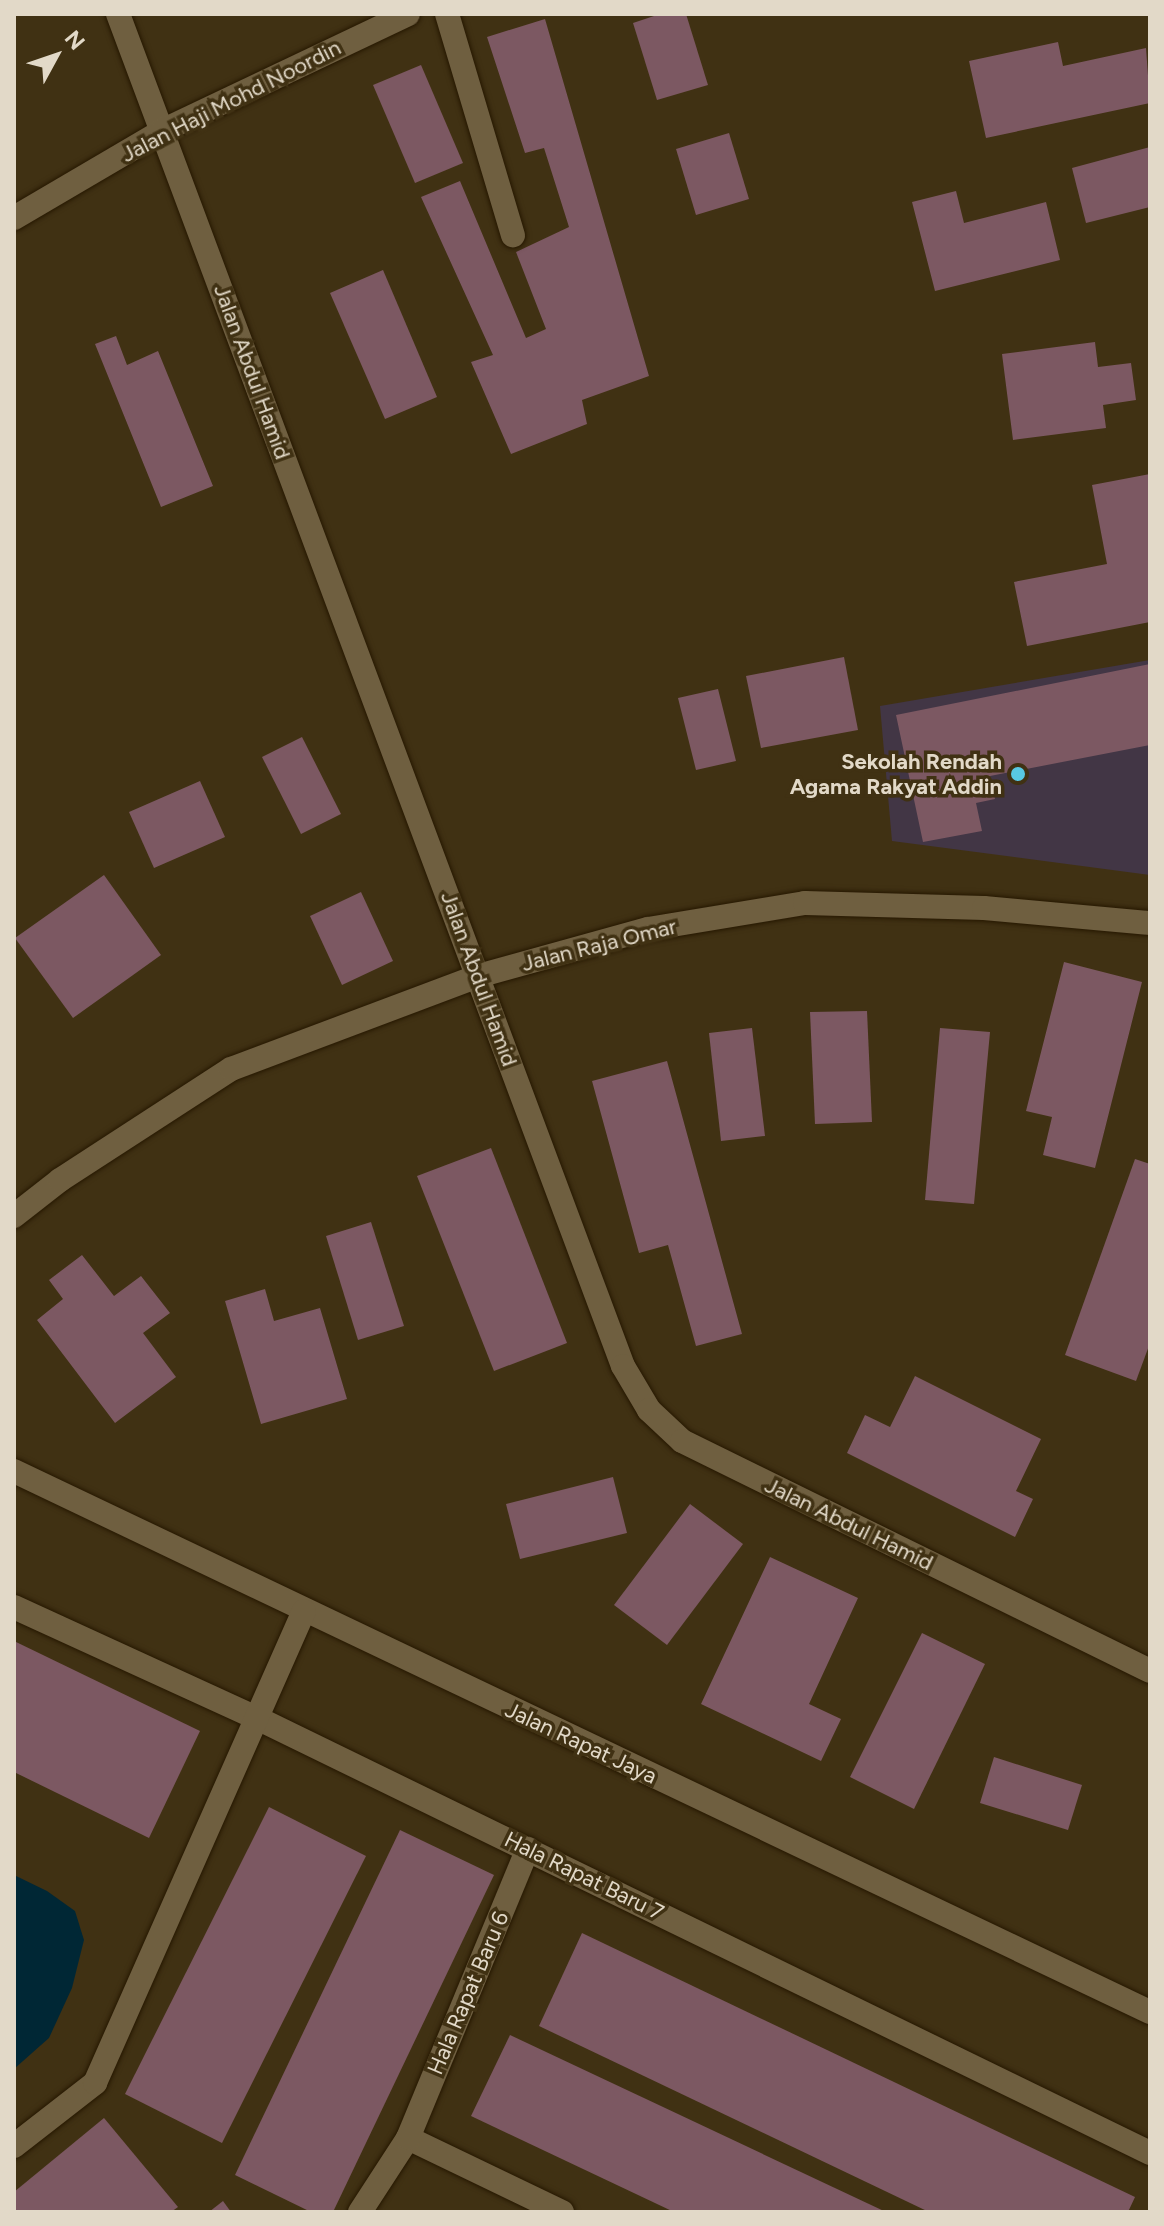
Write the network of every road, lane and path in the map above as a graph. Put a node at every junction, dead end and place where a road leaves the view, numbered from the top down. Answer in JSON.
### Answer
{"nodes":[{"id":1,"x":118,"y":14,"type":"edge"},
{"id":2,"x":408,"y":14,"type":"edge"},
{"id":3,"x":447,"y":14,"type":"edge"},
{"id":4,"x":162,"y":131,"type":"junction"},
{"id":5,"x":14,"y":218,"type":"edge"},
{"id":6,"x":513,"y":235,"type":"dead end"},
{"id":7,"x":1150,"y":923,"type":"edge"},
{"id":8,"x":478,"y":976,"type":"junction"},
{"id":9,"x":14,"y":1216,"type":"edge"},
{"id":10,"x":14,"y":1471,"type":"edge"},
{"id":11,"x":14,"y":1607,"type":"edge"},
{"id":12,"x":304,"y":1611,"type":"junction"},
{"id":13,"x":1150,"y":1671,"type":"edge"},
{"id":14,"x":259,"y":1719,"type":"junction"},
{"id":15,"x":528,"y":1849,"type":"junction"},
{"id":16,"x":1150,"y":2012,"type":"edge"},
{"id":17,"x":408,"y":2138,"type":"junction"},
{"id":18,"x":14,"y":2146,"type":"edge"},
{"id":19,"x":1150,"y":2153,"type":"edge"},
{"id":20,"x":360,"y":2212,"type":"edge"},
{"id":21,"x":562,"y":2212,"type":"edge"}],
"edges":[{"from":1,"to":4,"type":"street","name":"Jalan Abdul Hamid"},
{"from":2,"to":4,"type":"street","name":"Jalan Haji Mohd Noordin"},
{"from":3,"to":6,"type":"street"},
{"from":4,"to":5,"type":"street","name":"Jalan Haji Mohd Noordin"},
{"from":4,"to":8,"type":"street","name":"Jalan Abdul Hamid"},
{"from":7,"to":8,"type":"street","name":"Jalan Raja Omar"},
{"from":8,"to":9,"type":"street","name":"Jalan Raja Omar"},
{"from":8,"to":13,"type":"street","name":"Jalan Abdul Hamid"},
{"from":10,"to":12,"type":"street","name":"Jalan Rapat Jaya"},
{"from":11,"to":14,"type":"street","name":"Hala Rapat Baru 7"},
{"from":12,"to":14,"type":"street"},
{"from":12,"to":16,"type":"street","name":"Jalan Rapat Jaya"},
{"from":14,"to":15,"type":"street","name":"Hala Rapat Baru 7"},
{"from":14,"to":18,"type":"street"},
{"from":15,"to":17,"type":"street","name":"Hala Rapat Baru 6"},
{"from":15,"to":19,"type":"street","name":"Hala Rapat Baru 7"},
{"from":17,"to":20,"type":"street","name":"Hala Rapat Baru 6"},
{"from":17,"to":21,"type":"street"}]}
